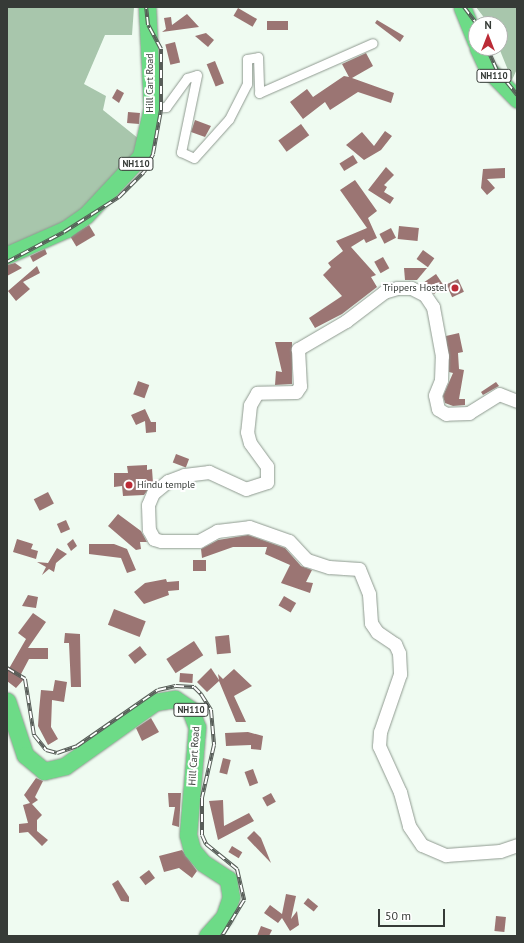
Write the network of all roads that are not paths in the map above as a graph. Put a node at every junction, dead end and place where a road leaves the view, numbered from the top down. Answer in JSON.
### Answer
{"nodes":[{"id":1,"x":147,"y":7,"type":"edge"},
{"id":2,"x":462,"y":7,"type":"edge"},
{"id":3,"x":468,"y":22,"type":"edge"},
{"id":4,"x":373,"y":43,"type":"dead end"},
{"id":5,"x":482,"y":56,"type":"edge"},
{"id":6,"x":517,"y":99,"type":"edge"},
{"id":7,"x":152,"y":108,"type":"junction"},
{"id":8,"x":7,"y":255,"type":"edge"},
{"id":9,"x":517,"y":401,"type":"edge"},
{"id":10,"x":7,"y":701,"type":"edge"},
{"id":11,"x":517,"y":845,"type":"edge"},
{"id":12,"x":207,"y":936,"type":"edge"}],
"edges":[{"from":1,"to":7,"type":"highway","name":"Hill Cart Road","number":"NH110"},
{"from":2,"to":3,"type":"highway"},
{"from":4,"to":7,"type":"street"},
{"from":5,"to":6,"type":"highway","number":"NH110"},
{"from":7,"to":8,"type":"highway","name":"Hill Cart Road","number":"NH110"},
{"from":9,"to":11,"type":"main road"},
{"from":10,"to":12,"type":"highway","name":"Hill Cart Road","number":"NH110"}]}
